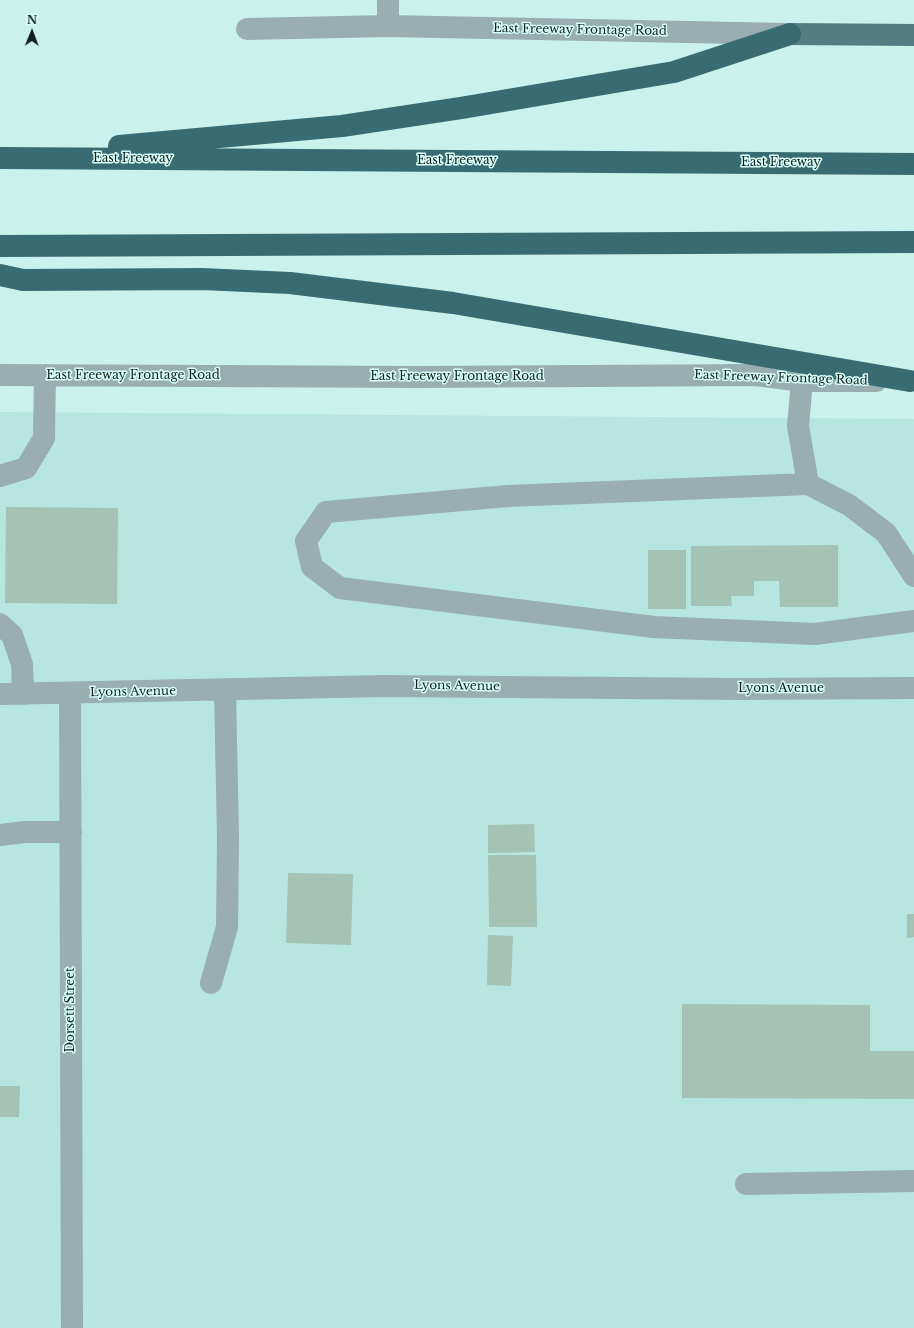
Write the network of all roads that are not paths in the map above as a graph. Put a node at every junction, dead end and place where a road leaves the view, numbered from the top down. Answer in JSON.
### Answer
{"nodes":[{"id":1,"x":388,"y":0,"type":"edge"},
{"id":2,"x":388,"y":26,"type":"junction"},
{"id":3,"x":247,"y":29,"type":"dead end"},
{"id":4,"x":790,"y":34,"type":"junction"},
{"id":5,"x":914,"y":35,"type":"edge"},
{"id":6,"x":0,"y":157,"type":"edge"},
{"id":7,"x":914,"y":164,"type":"edge"},
{"id":8,"x":914,"y":242,"type":"edge"},
{"id":9,"x":0,"y":246,"type":"edge"},
{"id":10,"x":0,"y":275,"type":"edge"},
{"id":11,"x":0,"y":375,"type":"edge"},
{"id":12,"x":45,"y":375,"type":"junction"},
{"id":13,"x":802,"y":381,"type":"junction"},
{"id":14,"x":912,"y":381,"type":"edge"},
{"id":15,"x":0,"y":476,"type":"edge"},
{"id":16,"x":808,"y":484,"type":"junction"},
{"id":17,"x":914,"y":576,"type":"edge"},
{"id":18,"x":914,"y":622,"type":"edge"},
{"id":19,"x":0,"y":624,"type":"edge"},
{"id":20,"x":914,"y":688,"type":"edge"},
{"id":21,"x":225,"y":690,"type":"junction"},
{"id":22,"x":70,"y":693,"type":"junction"},
{"id":23,"x":0,"y":694,"type":"edge"},
{"id":24,"x":23,"y":694,"type":"junction"},
{"id":25,"x":71,"y":832,"type":"junction"},
{"id":26,"x":0,"y":834,"type":"edge"},
{"id":27,"x":211,"y":983,"type":"dead end"},
{"id":28,"x":914,"y":1181,"type":"edge"},
{"id":29,"x":746,"y":1184,"type":"dead end"},
{"id":30,"x":72,"y":1328,"type":"edge"}],
"edges":[{"from":1,"to":2,"type":"street"},
{"from":2,"to":3,"type":"street","name":"East Freeway Frontage Road"},
{"from":2,"to":4,"type":"street","name":"East Freeway Frontage Road"},
{"from":4,"to":5,"type":"main road","name":"East Freeway Frontage Road"},
{"from":4,"to":6,"type":"highway"},
{"from":6,"to":7,"type":"highway","name":"East Freeway"},
{"from":8,"to":9,"type":"highway"},
{"from":10,"to":14,"type":"highway"},
{"from":11,"to":12,"type":"street","name":"East Freeway Frontage Road"},
{"from":12,"to":13,"type":"street","name":"East Freeway Frontage Road"},
{"from":12,"to":15,"type":"street"},
{"from":13,"to":14,"type":"street","name":"East Freeway Frontage Road"},
{"from":13,"to":16,"type":"street"},
{"from":16,"to":17,"type":"street"},
{"from":16,"to":18,"type":"street"},
{"from":19,"to":24,"type":"street"},
{"from":20,"to":21,"type":"street","name":"Lyons Avenue"},
{"from":21,"to":22,"type":"street","name":"Lyons Avenue"},
{"from":21,"to":27,"type":"street"},
{"from":22,"to":24,"type":"street","name":"Lyons Avenue"},
{"from":22,"to":25,"type":"street","name":"Dorsett Street"},
{"from":23,"to":24,"type":"street","name":"Lyons Avenue"},
{"from":25,"to":26,"type":"street"},
{"from":25,"to":30,"type":"street","name":"Dorsett Street"},
{"from":28,"to":29,"type":"street"}]}
